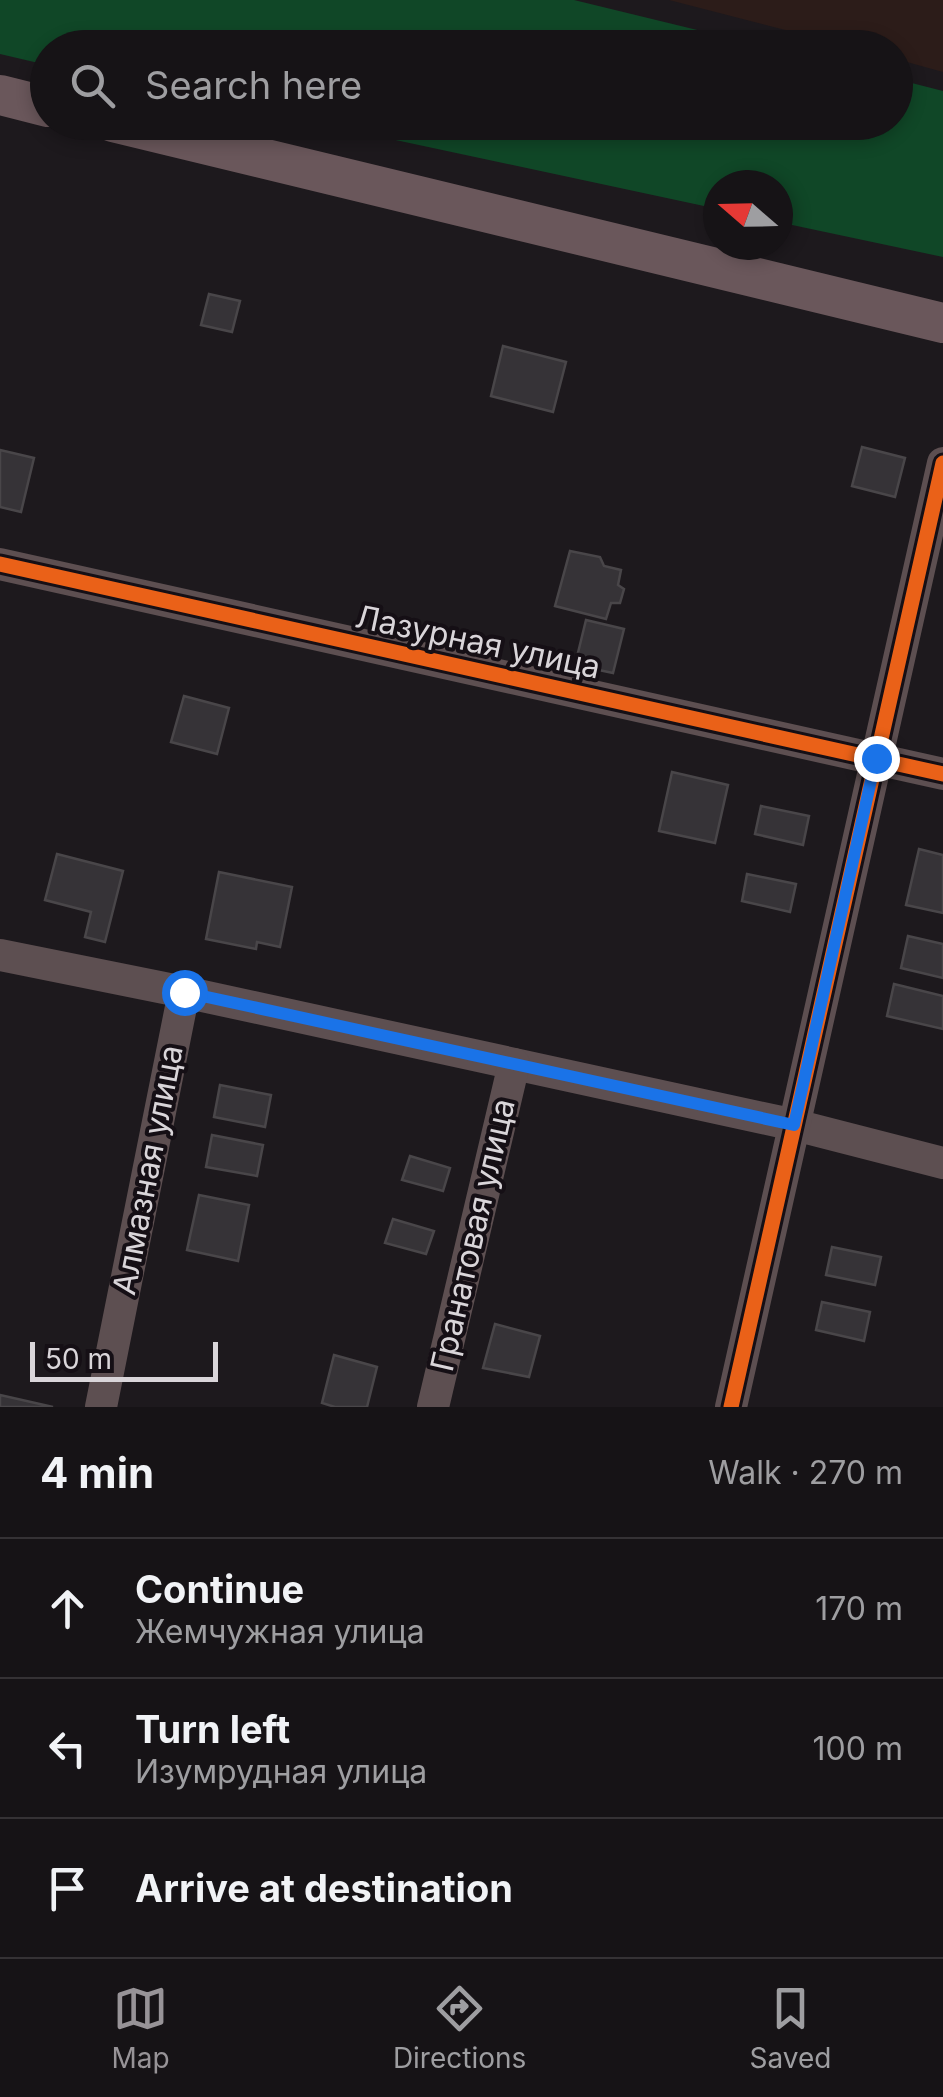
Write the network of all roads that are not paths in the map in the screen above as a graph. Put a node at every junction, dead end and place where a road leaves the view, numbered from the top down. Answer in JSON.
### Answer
{"nodes":[{"id":1,"x":0,"y":95,"type":"edge"},
{"id":2,"x":30,"y":102,"type":"edge"},
{"id":3,"x":188,"y":140,"type":"edge"},
{"id":4,"x":943,"y":323,"type":"edge"},
{"id":5,"x":943,"y":463,"type":"edge"},
{"id":6,"x":0,"y":564,"type":"edge"},
{"id":7,"x":876,"y":758,"type":"junction"},
{"id":8,"x":943,"y":774,"type":"edge"},
{"id":9,"x":0,"y":955,"type":"edge"},
{"id":10,"x":184,"y":992,"type":"junction"},
{"id":11,"x":514,"y":1064,"type":"junction"},
{"id":12,"x":794,"y":1125,"type":"junction"},
{"id":13,"x":943,"y":1163,"type":"edge"},
{"id":14,"x":101,"y":1407,"type":"edge"},
{"id":15,"x":433,"y":1407,"type":"edge"},
{"id":16,"x":730,"y":1407,"type":"edge"}],
"edges":[{"from":1,"to":2,"type":"main road"},
{"from":3,"to":4,"type":"main road"},
{"from":5,"to":7,"type":"street"},
{"from":6,"to":7,"type":"street","name":"Лазурная улица"},
{"from":7,"to":8,"type":"street","name":"Лазурная улица"},
{"from":7,"to":12,"type":"street"},
{"from":9,"to":10,"type":"street"},
{"from":10,"to":11,"type":"street"},
{"from":10,"to":14,"type":"street","name":"Алмазная улица"},
{"from":11,"to":12,"type":"street"},
{"from":11,"to":15,"type":"street","name":"Гранатовая улица"},
{"from":12,"to":13,"type":"street"},
{"from":12,"to":16,"type":"street"}]}
